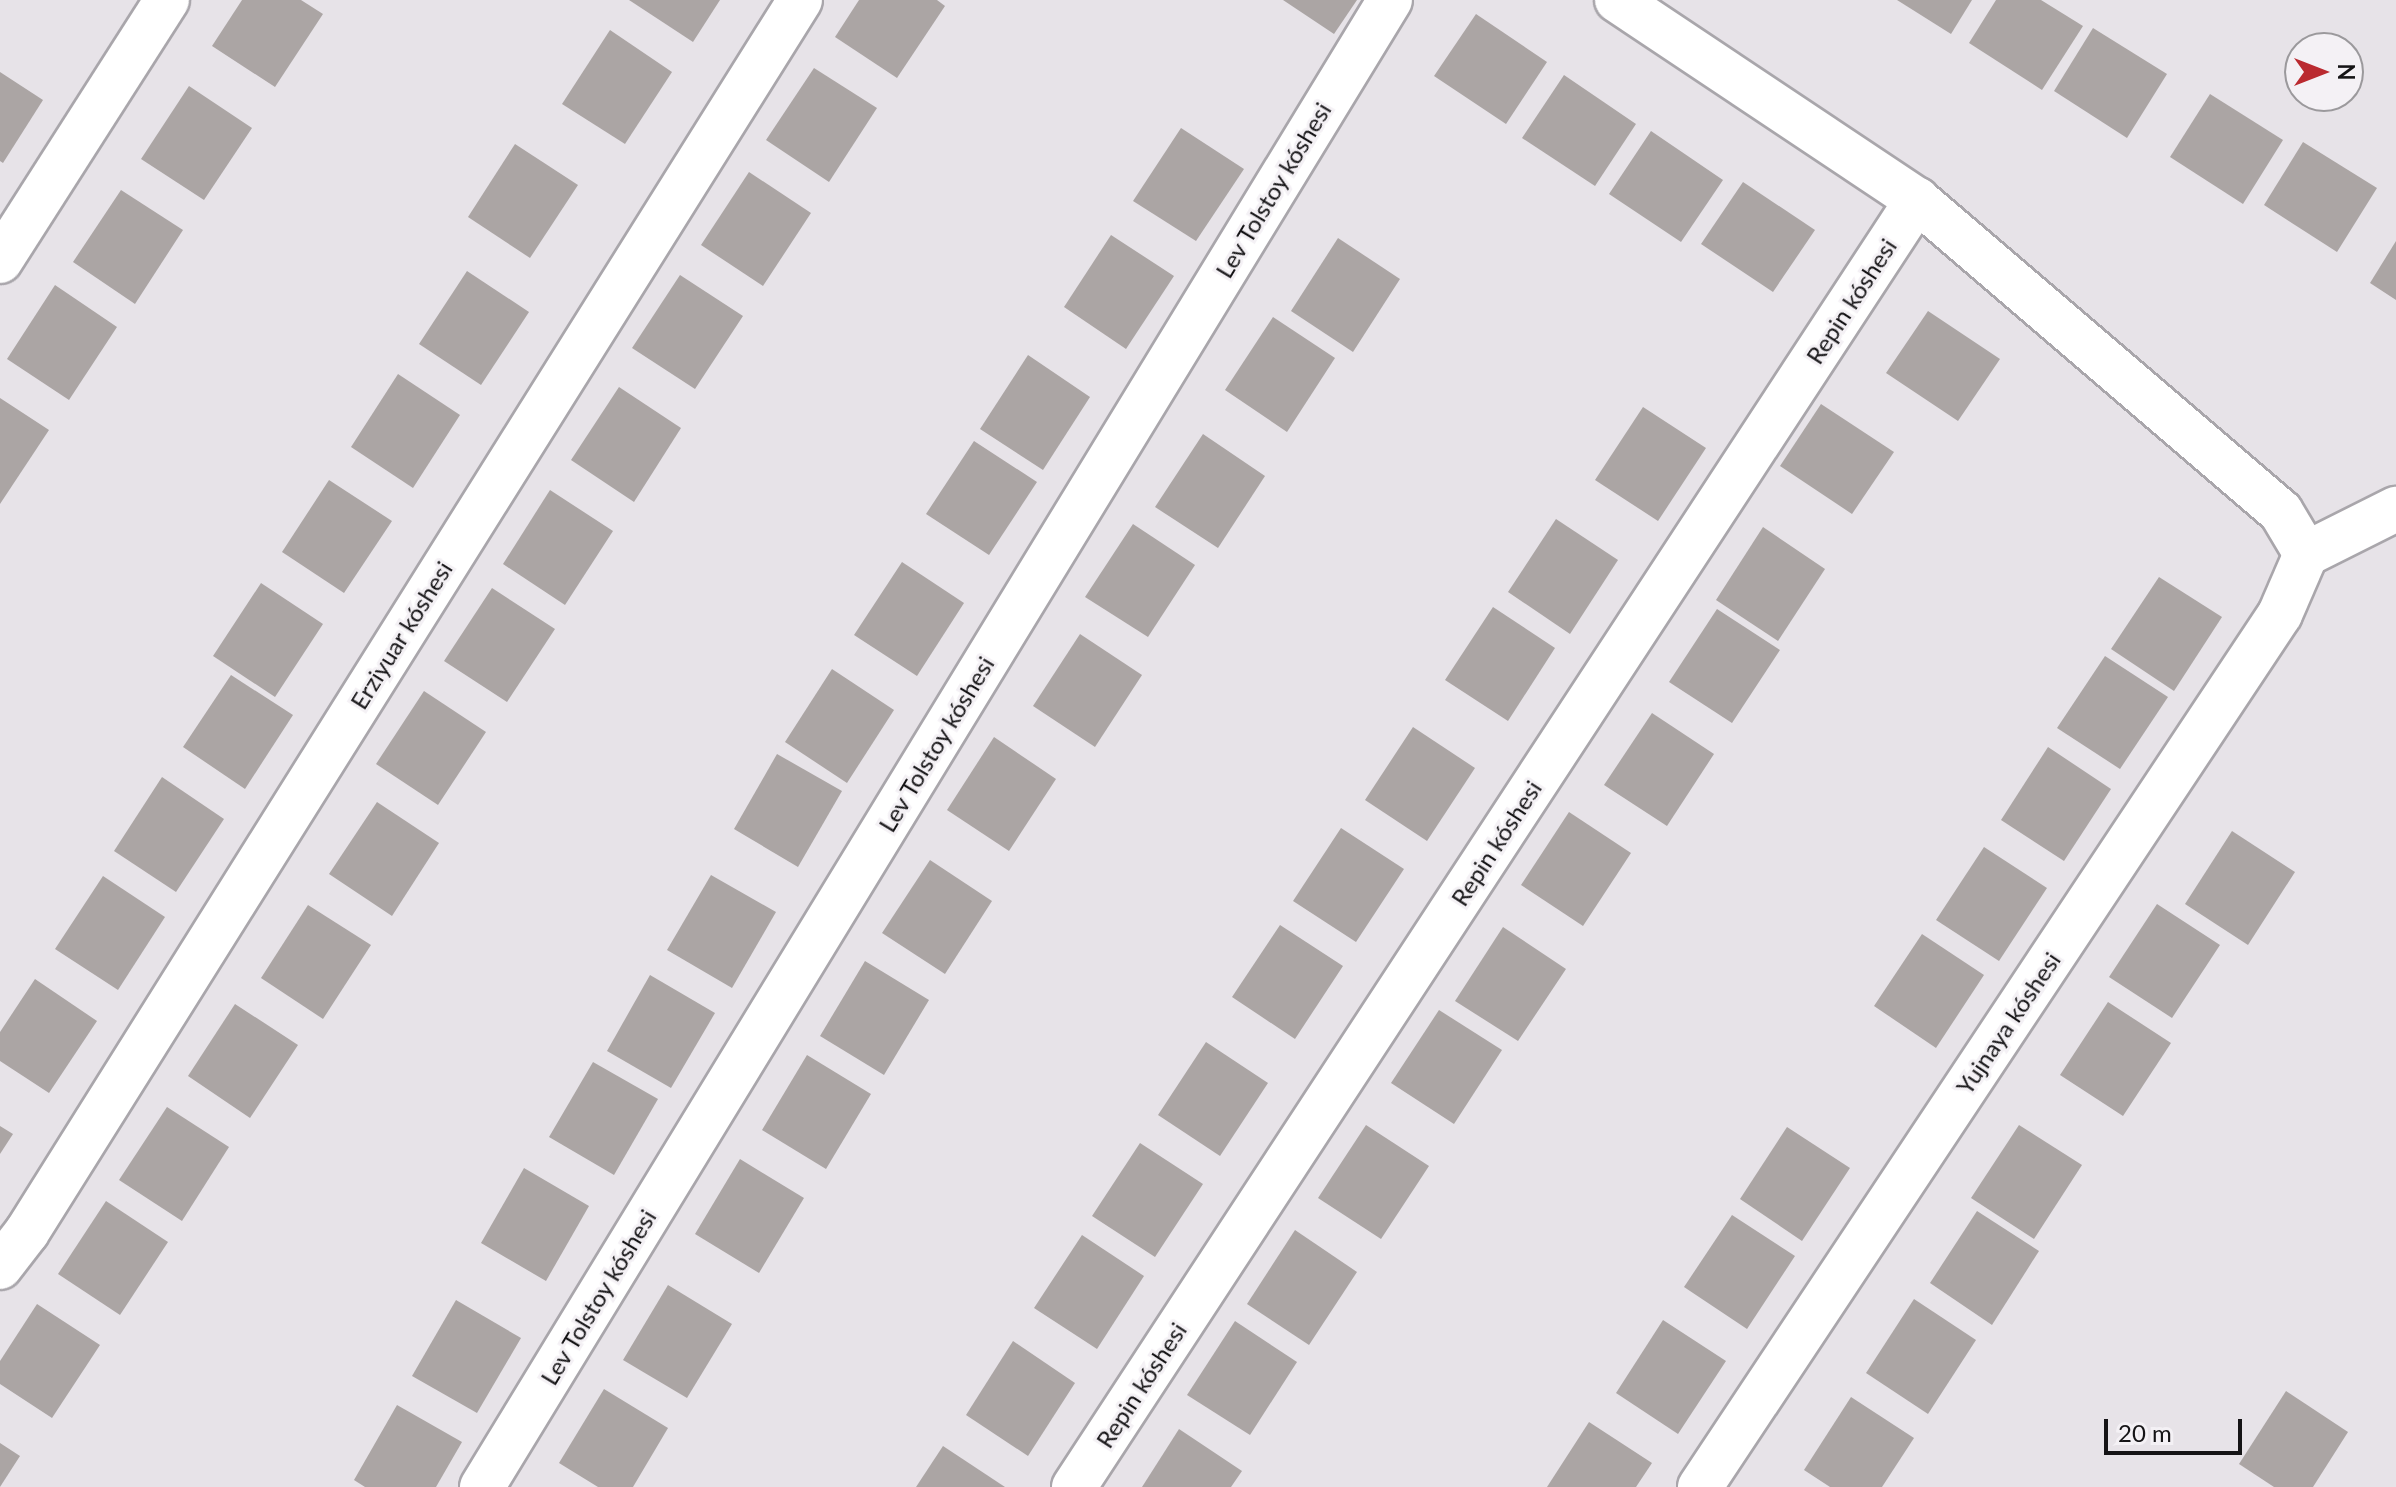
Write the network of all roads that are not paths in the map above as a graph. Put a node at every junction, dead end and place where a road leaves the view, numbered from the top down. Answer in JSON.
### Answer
{"nodes":[{"id":1,"x":167,"y":0,"type":"edge"},
{"id":2,"x":800,"y":0,"type":"edge"},
{"id":3,"x":1390,"y":0,"type":"edge"},
{"id":4,"x":1617,"y":0,"type":"edge"},
{"id":5,"x":1917,"y":200,"type":"junction"},
{"id":6,"x":3,"y":250,"type":"edge"},
{"id":7,"x":2396,"y":509,"type":"edge"},
{"id":8,"x":2306,"y":554,"type":"junction"},
{"id":9,"x":0,"y":1267,"type":"edge"},
{"id":10,"x":482,"y":1487,"type":"edge"},
{"id":11,"x":1074,"y":1487,"type":"edge"},
{"id":12,"x":1700,"y":1487,"type":"edge"}],
"edges":[{"from":1,"to":6,"type":"street"},
{"from":2,"to":9,"type":"street","name":"Erziyuar kóshesi"},
{"from":3,"to":10,"type":"street","name":"Lev Tolstoy kóshesi"},
{"from":4,"to":5,"type":"street"},
{"from":5,"to":8,"type":"street"},
{"from":5,"to":11,"type":"street","name":"Repin kóshesi"},
{"from":7,"to":8,"type":"street"},
{"from":8,"to":12,"type":"street","name":"Yujnaya kóshesi"}]}
